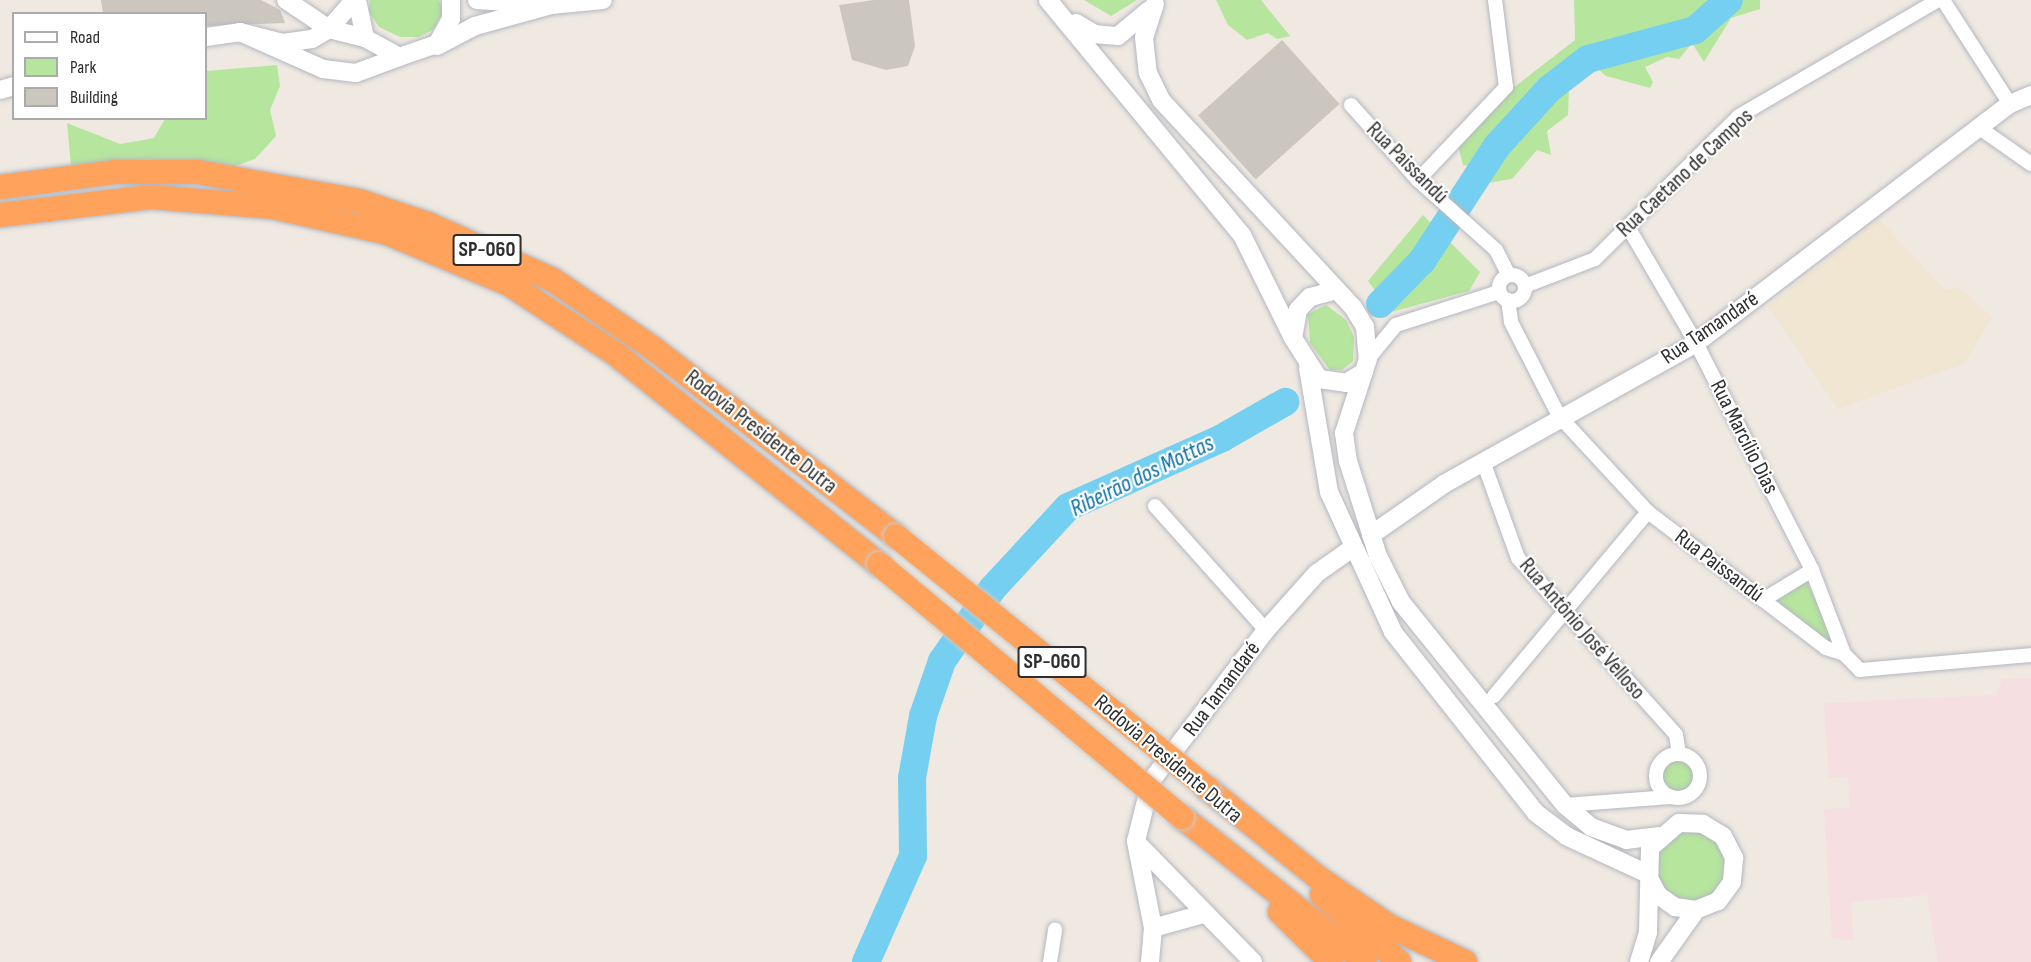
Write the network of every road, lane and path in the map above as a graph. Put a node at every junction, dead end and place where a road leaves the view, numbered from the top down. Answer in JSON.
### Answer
{"nodes":[{"id":1,"x":286,"y":0,"type":"edge"},
{"id":2,"x":355,"y":0,"type":"edge"},
{"id":3,"x":451,"y":0,"type":"edge"},
{"id":4,"x":477,"y":0,"type":"edge"},
{"id":5,"x":603,"y":0,"type":"edge"},
{"id":6,"x":1048,"y":0,"type":"edge"},
{"id":7,"x":1059,"y":0,"type":"edge"},
{"id":8,"x":1065,"y":0,"type":"edge"},
{"id":9,"x":1495,"y":0,"type":"edge"},
{"id":10,"x":1940,"y":0,"type":"edge"},
{"id":11,"x":1156,"y":1,"type":"edge"},
{"id":12,"x":550,"y":5,"type":"junction"},
{"id":13,"x":1068,"y":19,"type":"junction"},
{"id":14,"x":329,"y":29,"type":"junction"},
{"id":15,"x":240,"y":32,"type":"junction"},
{"id":16,"x":207,"y":37,"type":"edge"},
{"id":17,"x":365,"y":38,"type":"junction"},
{"id":18,"x":426,"y":52,"type":"junction"},
{"id":19,"x":399,"y":57,"type":"junction"},
{"id":20,"x":2031,"y":95,"type":"edge"},
{"id":21,"x":2010,"y":104,"type":"junction"},
{"id":22,"x":1351,"y":105,"type":"dead end"},
{"id":23,"x":1981,"y":129,"type":"junction"},
{"id":24,"x":2031,"y":164,"type":"edge"},
{"id":25,"x":1418,"y":180,"type":"junction"},
{"id":26,"x":0,"y":187,"type":"edge"},
{"id":27,"x":0,"y":215,"type":"edge"},
{"id":28,"x":1628,"y":227,"type":"junction"},
{"id":29,"x":1509,"y":275,"type":"junction"},
{"id":30,"x":1525,"y":286,"type":"junction"},
{"id":31,"x":1333,"y":291,"type":"junction"},
{"id":32,"x":1504,"y":296,"type":"junction"},
{"id":33,"x":1293,"y":338,"type":"junction"},
{"id":34,"x":1696,"y":343,"type":"junction"},
{"id":35,"x":1366,"y":365,"type":"junction"},
{"id":36,"x":1308,"y":368,"type":"junction"},
{"id":37,"x":1559,"y":416,"type":"junction"},
{"id":38,"x":1485,"y":464,"type":"junction"},
{"id":39,"x":1155,"y":506,"type":"dead end"},
{"id":40,"x":1648,"y":512,"type":"junction"},
{"id":41,"x":1371,"y":535,"type":"junction"},
{"id":42,"x":1354,"y":547,"type":"junction"},
{"id":43,"x":1812,"y":570,"type":"junction"},
{"id":44,"x":1762,"y":600,"type":"junction"},
{"id":45,"x":1565,"y":611,"type":"junction"},
{"id":46,"x":1266,"y":630,"type":"junction"},
{"id":47,"x":1844,"y":654,"type":"junction"},
{"id":48,"x":2031,"y":656,"type":"edge"},
{"id":49,"x":1494,"y":696,"type":"dead end"},
{"id":50,"x":1679,"y":753,"type":"junction"},
{"id":51,"x":1208,"y":789,"type":"junction"},
{"id":52,"x":1670,"y":796,"type":"junction"},
{"id":53,"x":1565,"y":806,"type":"junction"},
{"id":54,"x":1182,"y":817,"type":"junction"},
{"id":55,"x":1658,"y":836,"type":"junction"},
{"id":56,"x":1136,"y":842,"type":"junction"},
{"id":57,"x":1648,"y":876,"type":"junction"},
{"id":58,"x":1696,"y":910,"type":"junction"},
{"id":59,"x":1203,"y":914,"type":"junction"},
{"id":60,"x":1154,"y":928,"type":"junction"},
{"id":61,"x":1055,"y":929,"type":"dead end"},
{"id":62,"x":1050,"y":962,"type":"edge"},
{"id":63,"x":1150,"y":962,"type":"edge"},
{"id":64,"x":1253,"y":962,"type":"edge"},
{"id":65,"x":1331,"y":962,"type":"edge"},
{"id":66,"x":1365,"y":962,"type":"edge"},
{"id":67,"x":1399,"y":962,"type":"edge"},
{"id":68,"x":1465,"y":962,"type":"edge"},
{"id":69,"x":1639,"y":962,"type":"edge"},
{"id":70,"x":1659,"y":962,"type":"edge"}],
"edges":[{"from":1,"to":14,"type":"main road"},
{"from":2,"to":14,"type":"main road"},
{"from":2,"to":17,"type":"main road"},
{"from":3,"to":18,"type":"main road"},
{"from":4,"to":12,"type":"main road"},
{"from":5,"to":12,"type":"main road"},
{"from":6,"to":13,"type":"main road"},
{"from":7,"to":13,"type":"main road"},
{"from":8,"to":13,"type":"main road"},
{"from":9,"to":25,"type":"street"},
{"from":10,"to":21,"type":"street"},
{"from":10,"to":28,"type":"street","name":"Rua Caetano de Campos"},
{"from":11,"to":13,"type":"main road"},
{"from":11,"to":31,"type":"main road"},
{"from":12,"to":18,"type":"main road"},
{"from":13,"to":33,"type":"main road"},
{"from":14,"to":15,"type":"main road"},
{"from":14,"to":17,"type":"main road"},
{"from":15,"to":16,"type":"main road"},
{"from":15,"to":19,"type":"main road"},
{"from":17,"to":19,"type":"main road"},
{"from":18,"to":19,"type":"main road"},
{"from":20,"to":21,"type":"main road","name":"Rua Tamandaré"},
{"from":21,"to":23,"type":"main road","name":"Rua Tamandaré"},
{"from":22,"to":25,"type":"street","name":"Rua Paissandú"},
{"from":23,"to":24,"type":"street"},
{"from":23,"to":34,"type":"main road","name":"Rua Tamandaré"},
{"from":25,"to":29,"type":"street","name":"Rua Paissandú"},
{"from":26,"to":51,"type":"highway","name":"Rodovia Presidente Dutra","number":"SP-060","bridge":true},
{"from":27,"to":54,"type":"highway","name":"Rodovia Presidente Dutra","number":"SP-060","bridge":true},
{"from":28,"to":30,"type":"street","name":"Rua Caetano de Campos"},
{"from":28,"to":34,"type":"street","name":"Rua Marcílio Dias"},
{"from":29,"to":30,"type":"street"},
{"from":29,"to":32,"type":"street"},
{"from":30,"to":32,"type":"street","name":"Rua Caetano de Campos"},
{"from":31,"to":33,"type":"main road"},
{"from":31,"to":35,"type":"main road"},
{"from":32,"to":35,"type":"street"},
{"from":32,"to":37,"type":"street","name":"Rua Paissandú"},
{"from":33,"to":36,"type":"main road"},
{"from":34,"to":37,"type":"main road","name":"Rua Tamandaré"},
{"from":34,"to":43,"type":"street","name":"Rua Marcílio Dias"},
{"from":35,"to":36,"type":"main road"},
{"from":35,"to":41,"type":"main road"},
{"from":36,"to":42,"type":"main road"},
{"from":37,"to":38,"type":"main road","name":"Rua Tamandaré"},
{"from":37,"to":40,"type":"street","name":"Rua Paissandú"},
{"from":38,"to":41,"type":"main road","name":"Rua Tamandaré"},
{"from":38,"to":45,"type":"street","name":"Rua Antônio José Velloso"},
{"from":39,"to":46,"type":"street"},
{"from":40,"to":44,"type":"street","name":"Rua Paissandú"},
{"from":40,"to":45,"type":"street"},
{"from":41,"to":53,"type":"main road"},
{"from":42,"to":46,"type":"main road","name":"Rua Tamandaré"},
{"from":42,"to":57,"type":"main road"},
{"from":43,"to":44,"type":"street"},
{"from":43,"to":47,"type":"street","name":"Rua Marcílio Dias"},
{"from":44,"to":47,"type":"street","name":"Rua Paissandú"},
{"from":45,"to":49,"type":"street"},
{"from":45,"to":50,"type":"street","name":"Rua Antônio José Velloso"},
{"from":46,"to":56,"type":"main road","name":"Rua Tamandaré"},
{"from":47,"to":48,"type":"street","name":"Rua Paissandú"},
{"from":50,"to":52,"type":"street"},
{"from":50,"to":52,"type":"street"},
{"from":51,"to":67,"type":"highway","name":"Rodovia Presidente Dutra","number":"SP-060"},
{"from":51,"to":68,"type":"highway"},
{"from":52,"to":53,"type":"street"},
{"from":53,"to":55,"type":"main road"},
{"from":54,"to":65,"type":"highway"},
{"from":54,"to":66,"type":"highway","name":"Rodovia Presidente Dutra","number":"SP-060"},
{"from":55,"to":57,"type":"main road"},
{"from":55,"to":58,"type":"main road"},
{"from":56,"to":59,"type":"main road"},
{"from":56,"to":60,"type":"main road","name":"Rua Tamandaré"},
{"from":57,"to":58,"type":"main road"},
{"from":57,"to":69,"type":"main road"},
{"from":58,"to":70,"type":"main road"},
{"from":59,"to":60,"type":"main road"},
{"from":59,"to":64,"type":"main road"},
{"from":60,"to":63,"type":"main road","name":"Rua Tamandaré"},
{"from":61,"to":62,"type":"street"}]}
